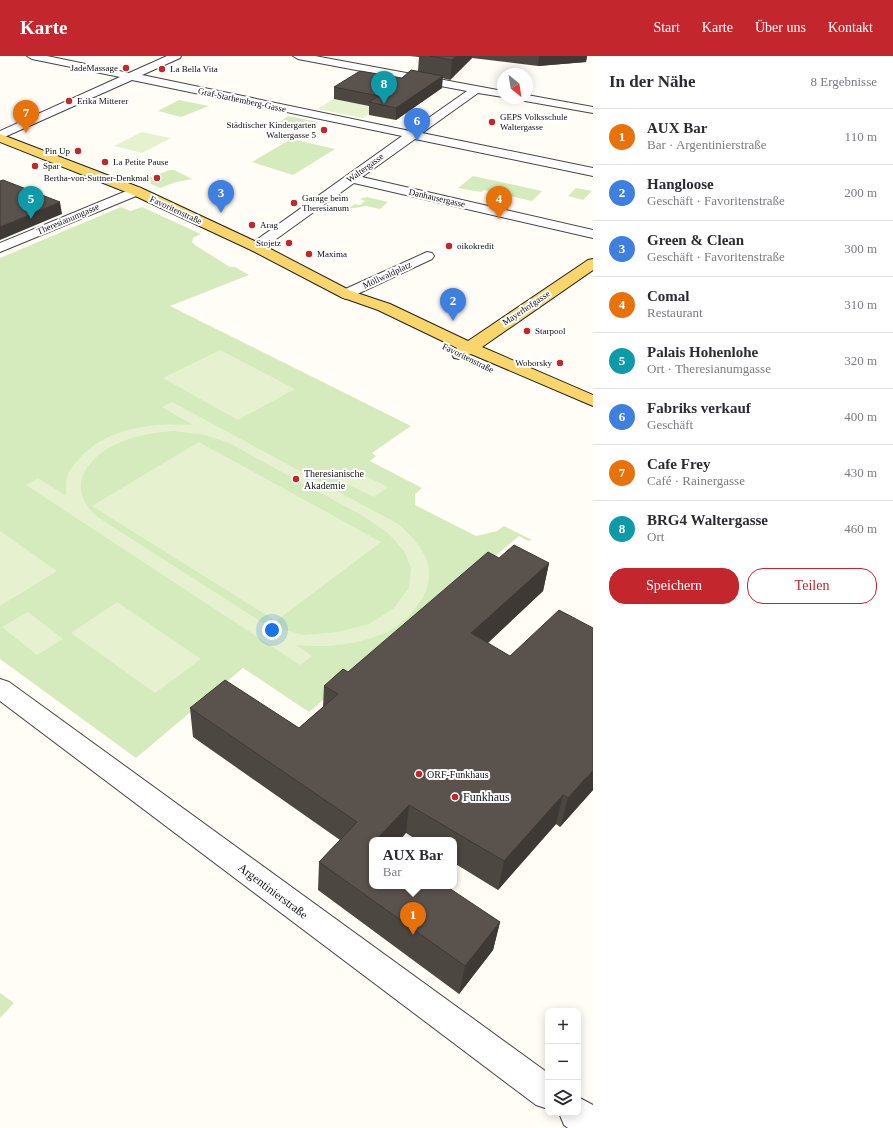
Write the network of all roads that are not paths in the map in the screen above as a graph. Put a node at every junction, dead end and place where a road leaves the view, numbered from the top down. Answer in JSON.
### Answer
{"nodes":[{"id":1,"x":32,"y":56,"type":"edge"},
{"id":2,"x":176,"y":56,"type":"edge"},
{"id":3,"x":298,"y":56,"type":"edge"},
{"id":4,"x":131,"y":76,"type":"junction"},
{"id":5,"x":476,"y":89,"type":"junction"},
{"id":6,"x":497,"y":93,"type":"edge"},
{"id":7,"x":533,"y":100,"type":"edge"},
{"id":8,"x":593,"y":110,"type":"edge"},
{"id":9,"x":412,"y":134,"type":"junction"},
{"id":10,"x":0,"y":135,"type":"edge"},
{"id":11,"x":0,"y":138,"type":"edge"},
{"id":12,"x":593,"y":172,"type":"edge"},
{"id":13,"x":352,"y":178,"type":"junction"},
{"id":14,"x":131,"y":193,"type":"junction"},
{"id":15,"x":593,"y":234,"type":"edge"},
{"id":16,"x":256,"y":247,"type":"junction"},
{"id":17,"x":0,"y":248,"type":"edge"},
{"id":18,"x":427,"y":256,"type":"dead end"},
{"id":19,"x":593,"y":262,"type":"edge"},
{"id":20,"x":346,"y":294,"type":"junction"},
{"id":21,"x":464,"y":351,"type":"junction"},
{"id":22,"x":593,"y":401,"type":"edge"},
{"id":23,"x":593,"y":415,"type":"edge"},
{"id":24,"x":0,"y":688,"type":"edge"},
{"id":25,"x":545,"y":1090,"type":"edge"},
{"id":26,"x":580,"y":1116,"type":"edge"},
{"id":27,"x":593,"y":1126,"type":"edge"}],
"edges":[{"from":1,"to":4,"type":"street","name":"Graf-Starhemberg-Gasse"},
{"from":2,"to":4,"type":"street"},
{"from":3,"to":5,"type":"street"},
{"from":4,"to":9,"type":"street","name":"Graf-Starhemberg-Gasse"},
{"from":4,"to":10,"type":"street"},
{"from":5,"to":6,"type":"street"},
{"from":5,"to":9,"type":"street","name":"Waltergasse"},
{"from":7,"to":8,"type":"street"},
{"from":9,"to":12,"type":"street","name":"Graf-Starhemberg-Gasse"},
{"from":9,"to":13,"type":"street","name":"Waltergasse"},
{"from":11,"to":14,"type":"main road","name":"Favoritenstraße"},
{"from":13,"to":15,"type":"street","name":"Danhausergasse"},
{"from":13,"to":16,"type":"street","name":"Waltergasse"},
{"from":14,"to":16,"type":"main road","name":"Favoritenstraße"},
{"from":14,"to":17,"type":"street","name":"Theresianumgasse"},
{"from":16,"to":20,"type":"main road","name":"Favoritenstraße"},
{"from":18,"to":20,"type":"street","name":"Möllwaldplatz"},
{"from":19,"to":21,"type":"main road","name":"Mayerhofgasse"},
{"from":20,"to":21,"type":"main road","name":"Favoritenstraße"},
{"from":21,"to":22,"type":"main road","name":"Favoritenstraße"},
{"from":21,"to":23,"type":"main road","name":"Favoritenstraße"},
{"from":24,"to":25,"type":"street","name":"Argentinierstraße"},
{"from":26,"to":27,"type":"street"}]}
